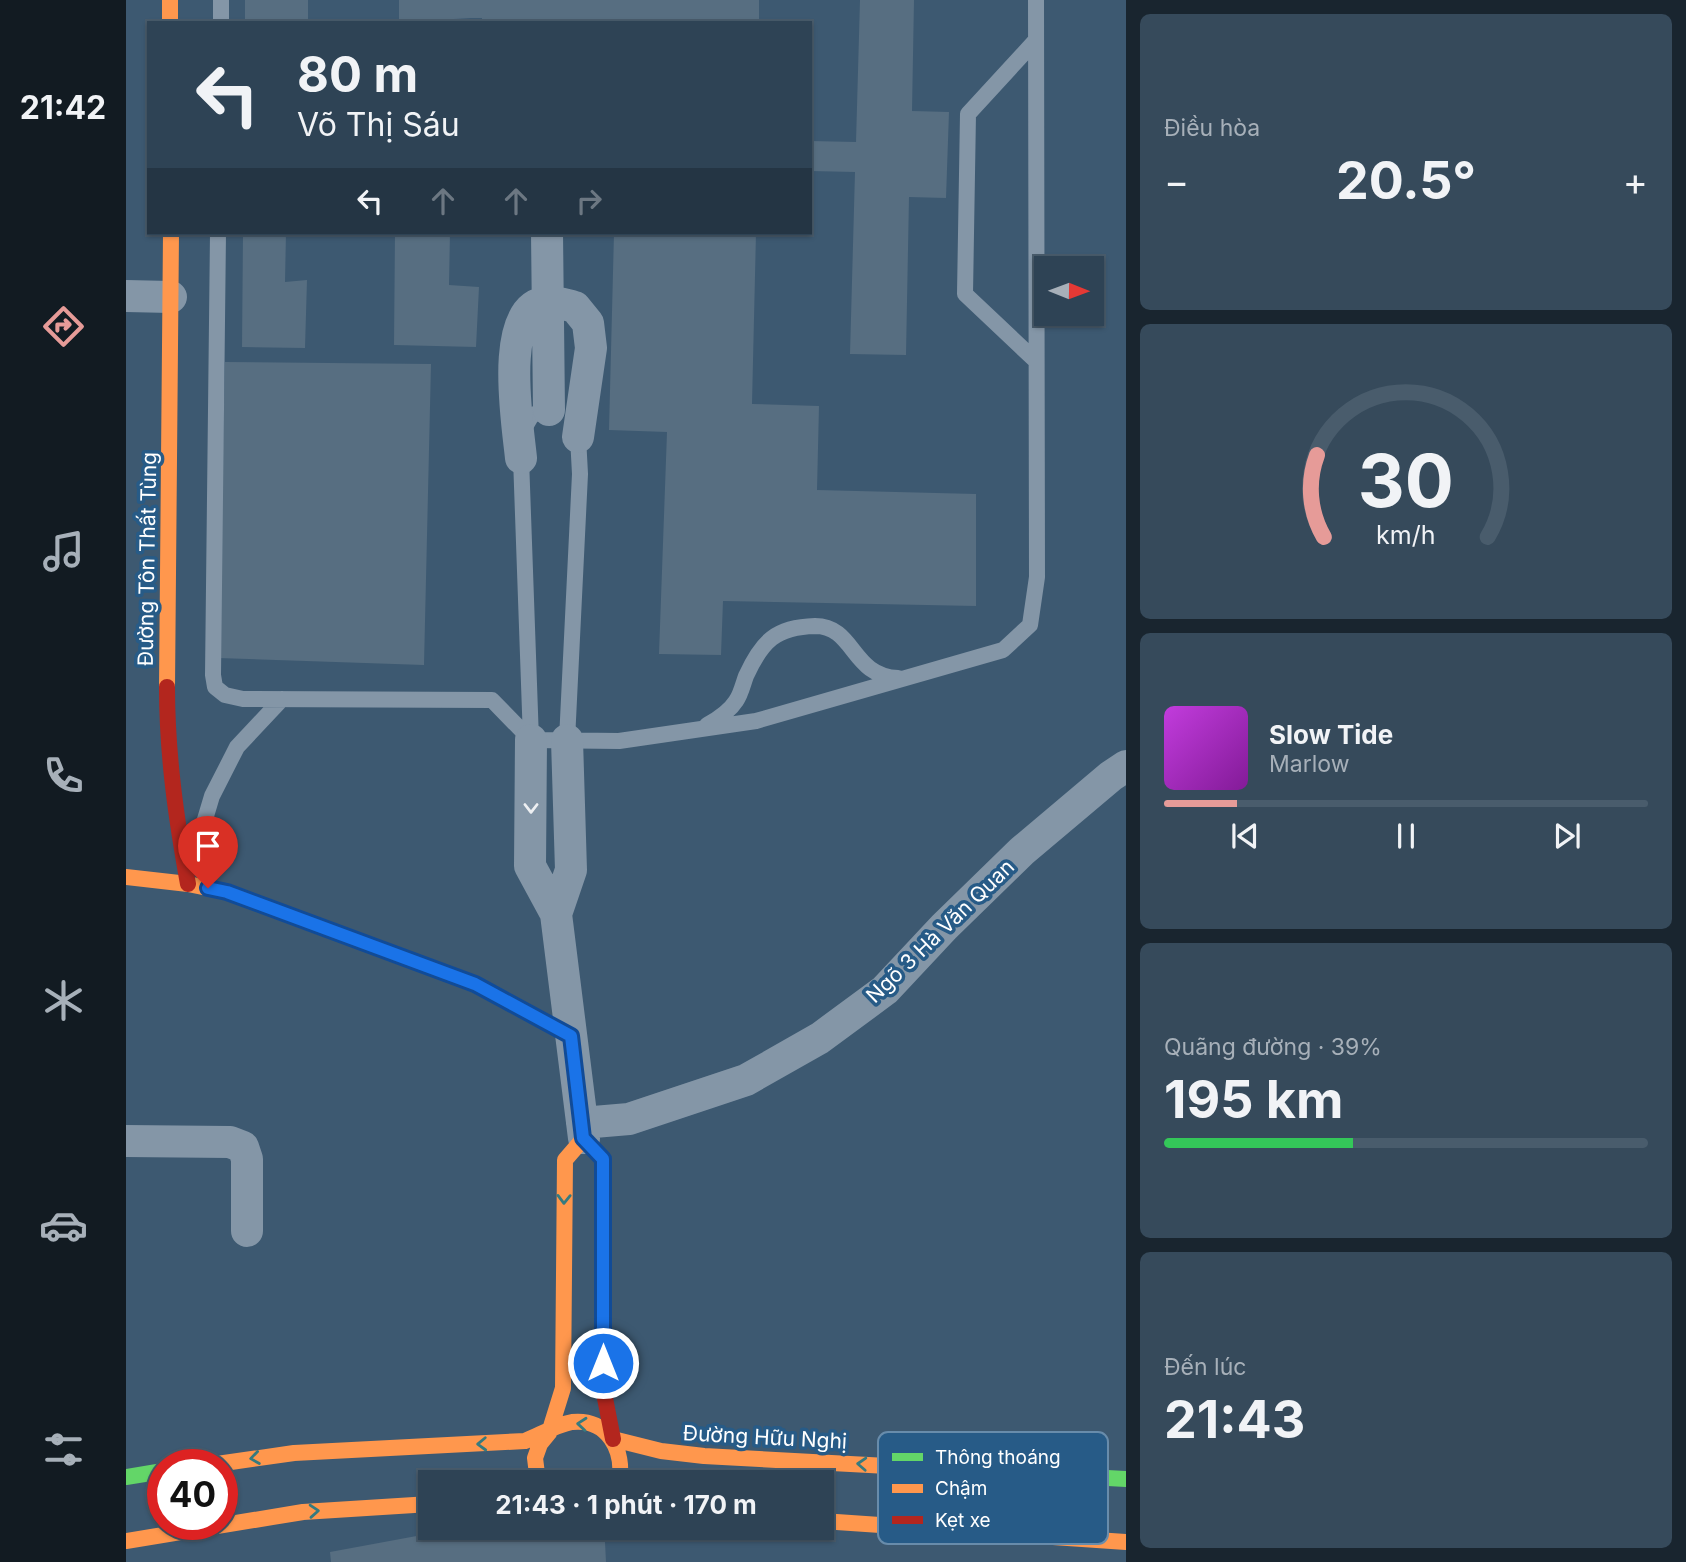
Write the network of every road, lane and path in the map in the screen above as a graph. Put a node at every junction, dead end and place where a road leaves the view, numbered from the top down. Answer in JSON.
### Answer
{"nodes":[{"id":1,"x":170,"y":0,"type":"edge"},
{"id":2,"x":221,"y":0,"type":"edge"},
{"id":3,"x":1036,"y":0,"type":"edge"},
{"id":4,"x":170,"y":21,"type":"edge"},
{"id":5,"x":221,"y":21,"type":"edge"},
{"id":6,"x":1036,"y":40,"type":"junction"},
{"id":7,"x":171,"y":235,"type":"edge"},
{"id":8,"x":218,"y":235,"type":"edge"},
{"id":9,"x":547,"y":235,"type":"edge"},
{"id":10,"x":126,"y":296,"type":"edge"},
{"id":11,"x":171,"y":297,"type":"junction"},
{"id":12,"x":548,"y":302,"type":"junction"},
{"id":13,"x":1036,"y":360,"type":"junction"},
{"id":14,"x":549,"y":410,"type":"junction"},
{"id":15,"x":578,"y":438,"type":"junction"},
{"id":16,"x":521,"y":458,"type":"junction"},
{"id":17,"x":908,"y":678,"type":"junction"},
{"id":18,"x":282,"y":699,"type":"junction"},
{"id":19,"x":699,"y":729,"type":"junction"},
{"id":20,"x":531,"y":740,"type":"junction"},
{"id":21,"x":567,"y":740,"type":"junction"},
{"id":22,"x":1126,"y":766,"type":"edge"},
{"id":23,"x":126,"y":877,"type":"edge"},
{"id":24,"x":188,"y":884,"type":"junction"},
{"id":25,"x":555,"y":914,"type":"junction"},
{"id":26,"x":571,"y":1036,"type":"junction"},
{"id":27,"x":583,"y":1131,"type":"junction"},
{"id":28,"x":126,"y":1141,"type":"edge"},
{"id":29,"x":247,"y":1231,"type":"dead end"},
{"id":30,"x":549,"y":1433,"type":"junction"},
{"id":31,"x":613,"y":1438,"type":"junction"},
{"id":32,"x":238,"y":1461,"type":"edge"},
{"id":33,"x":878,"y":1465,"type":"edge"},
{"id":34,"x":536,"y":1470,"type":"edge"},
{"id":35,"x":621,"y":1470,"type":"edge"},
{"id":36,"x":147,"y":1474,"type":"edge"},
{"id":37,"x":126,"y":1477,"type":"edge"},
{"id":38,"x":1108,"y":1478,"type":"edge"},
{"id":39,"x":1126,"y":1479,"type":"edge"},
{"id":40,"x":418,"y":1505,"type":"edge"},
{"id":41,"x":834,"y":1522,"type":"edge"},
{"id":42,"x":878,"y":1525,"type":"edge"},
{"id":43,"x":126,"y":1541,"type":"edge"},
{"id":44,"x":1108,"y":1541,"type":"edge"},
{"id":45,"x":1126,"y":1542,"type":"edge"}],
"edges":[{"from":1,"to":4,"type":"street"},
{"from":2,"to":5,"type":"lane"},
{"from":3,"to":6,"type":"lane"},
{"from":6,"to":13,"type":"lane"},
{"from":6,"to":13,"type":"lane"},
{"from":7,"to":11,"type":"street","name":"Đường Tôn Thất Tùng"},
{"from":8,"to":18,"type":"lane"},
{"from":9,"to":12,"type":"street"},
{"from":10,"to":11,"type":"street"},
{"from":11,"to":24,"type":"street","name":"Đường Tôn Thất Tùng"},
{"from":12,"to":14,"type":"street"},
{"from":12,"to":15,"type":"street"},
{"from":12,"to":16,"type":"street"},
{"from":13,"to":17,"type":"lane"},
{"from":14,"to":15,"type":"lane"},
{"from":14,"to":16,"type":"lane"},
{"from":15,"to":21,"type":"lane"},
{"from":16,"to":20,"type":"lane"},
{"from":17,"to":19,"type":"lane"},
{"from":17,"to":19,"type":"lane"},
{"from":18,"to":20,"type":"lane"},
{"from":18,"to":24,"type":"lane"},
{"from":19,"to":21,"type":"lane"},
{"from":20,"to":21,"type":"lane"},
{"from":20,"to":25,"type":"street","one_way":true},
{"from":21,"to":25,"type":"street"},
{"from":22,"to":27,"type":"street","name":"Ngõ 3 Hà Văn Quan"},
{"from":23,"to":24,"type":"street"},
{"from":24,"to":26,"type":"street"},
{"from":25,"to":26,"type":"street"},
{"from":26,"to":27,"type":"street"},
{"from":27,"to":30,"type":"street","one_way":true},
{"from":27,"to":31,"type":"street"},
{"from":28,"to":29,"type":"street"},
{"from":31,"to":30,"type":"street","name":"Đường Hữu Nghị","one_way":true},
{"from":30,"to":32,"type":"street","one_way":true},
{"from":30,"to":34,"type":"street"},
{"from":33,"to":31,"type":"street","name":"Đường Hữu Nghị","one_way":true},
{"from":31,"to":35,"type":"street"},
{"from":36,"to":37,"type":"street"},
{"from":39,"to":38,"type":"street","name":"Đường Hữu Nghị","one_way":true},
{"from":43,"to":40,"type":"street","one_way":true},
{"from":41,"to":42,"type":"street"},
{"from":44,"to":45,"type":"street"}]}
